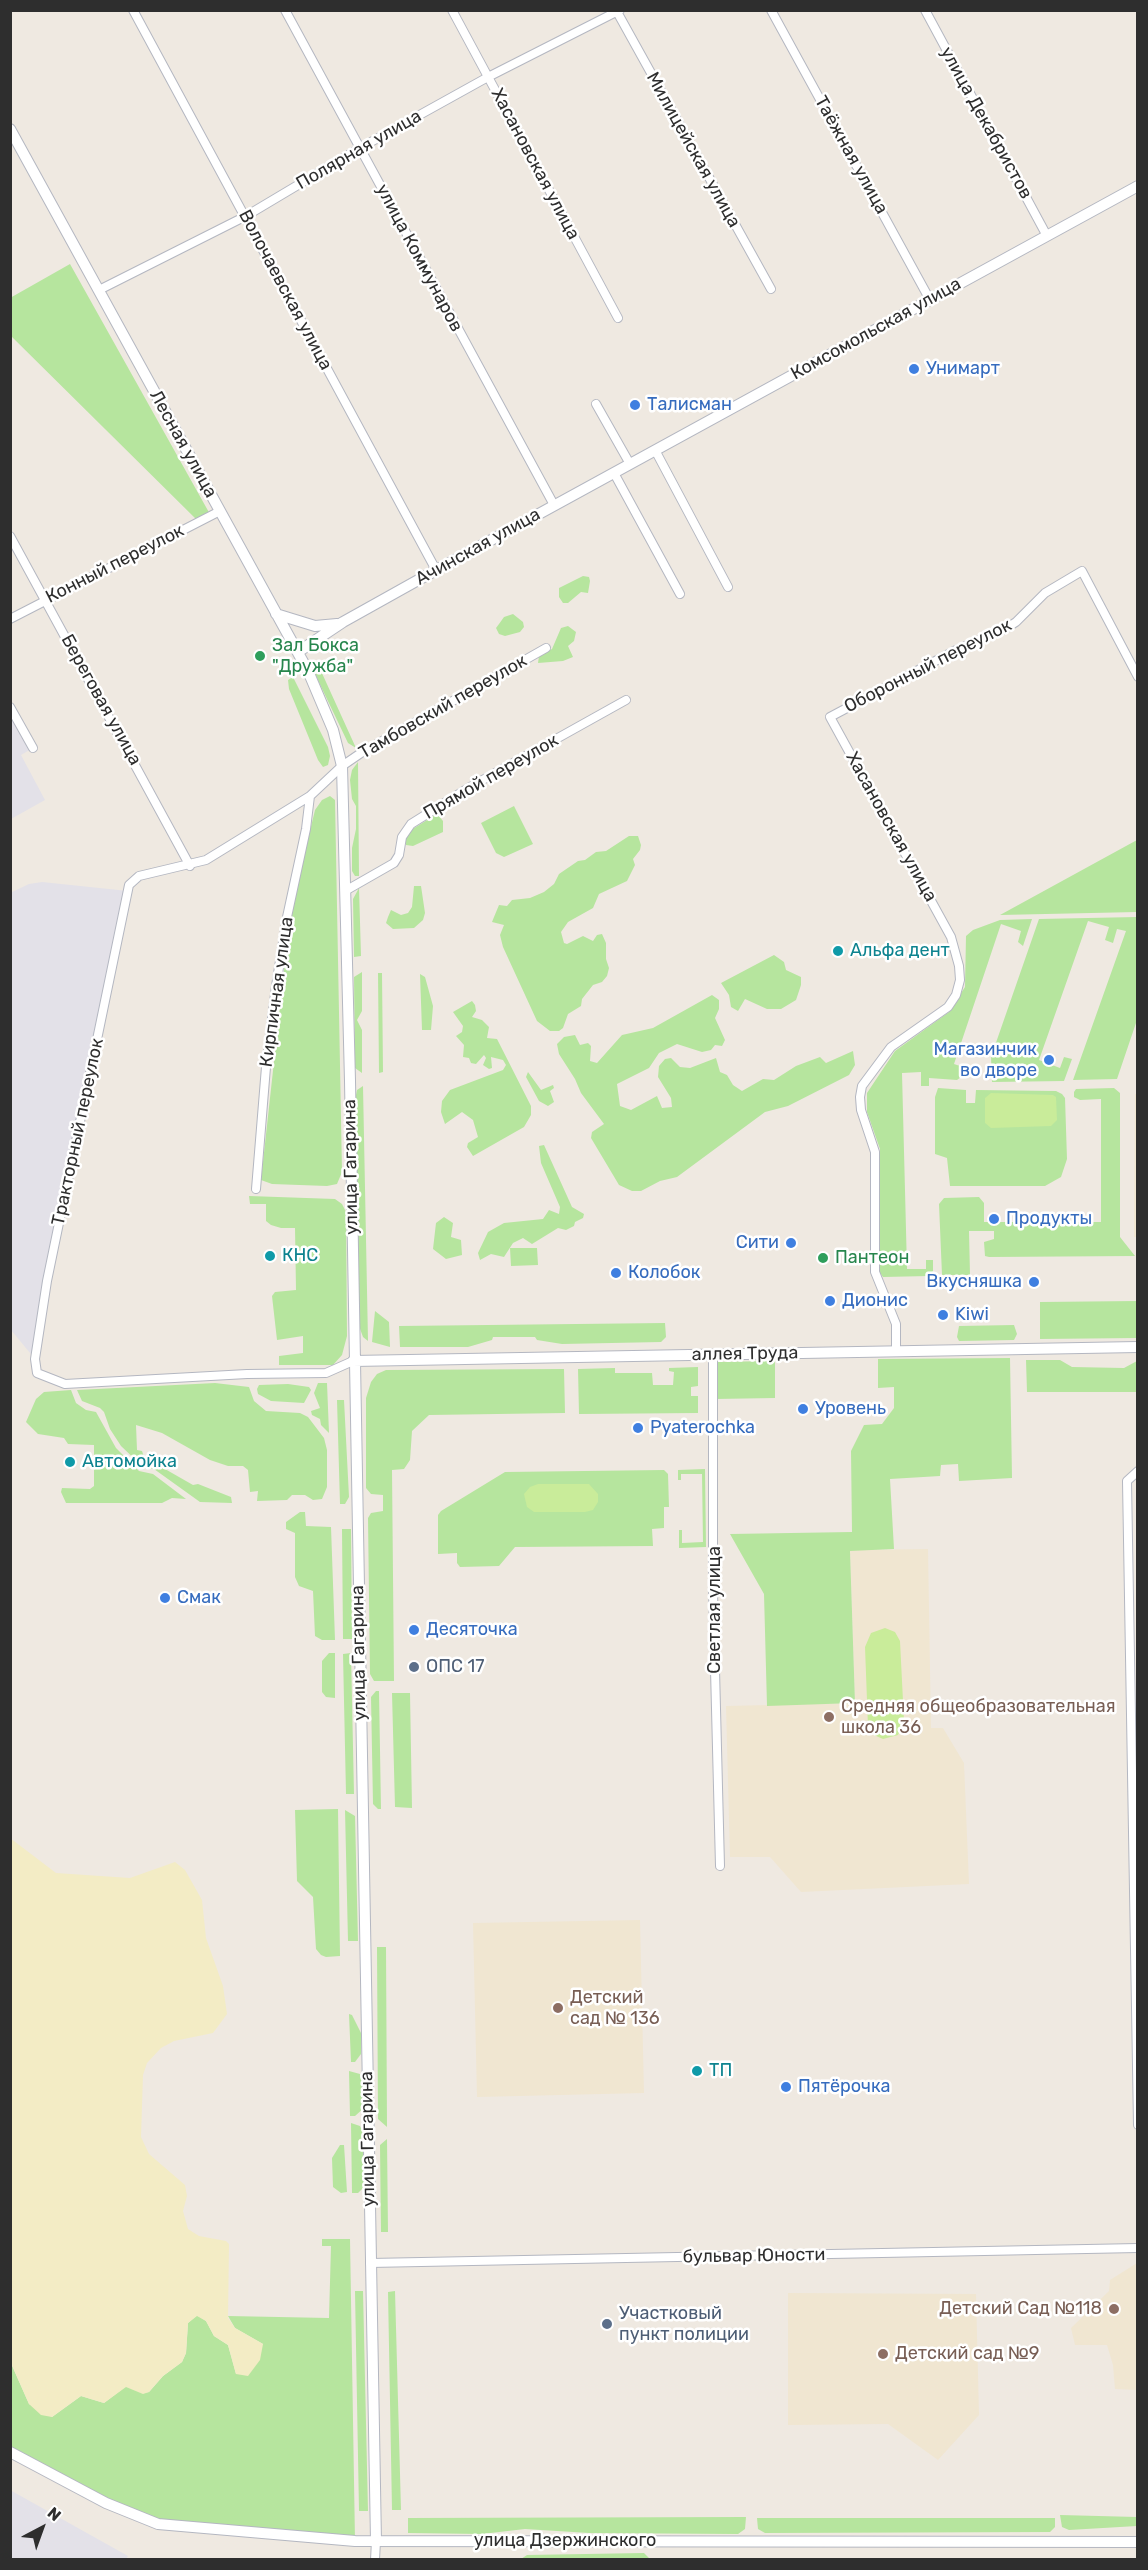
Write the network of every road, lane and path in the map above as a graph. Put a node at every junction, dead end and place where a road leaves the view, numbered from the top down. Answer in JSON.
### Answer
{"nodes":[{"id":1,"x":133,"y":10,"type":"edge"},
{"id":2,"x":285,"y":10,"type":"edge"},
{"id":3,"x":452,"y":10,"type":"edge"},
{"id":4,"x":771,"y":10,"type":"edge"},
{"id":5,"x":925,"y":10,"type":"edge"},
{"id":6,"x":617,"y":11,"type":"edge"},
{"id":7,"x":488,"y":77,"type":"junction"},
{"id":8,"x":10,"y":129,"type":"edge"},
{"id":9,"x":360,"y":148,"type":"junction"},
{"id":10,"x":1137,"y":186,"type":"edge"},
{"id":11,"x":246,"y":216,"type":"junction"},
{"id":12,"x":1047,"y":236,"type":"junction"},
{"id":13,"x":771,"y":289,"type":"dead end"},
{"id":14,"x":99,"y":290,"type":"junction"},
{"id":15,"x":930,"y":300,"type":"junction"},
{"id":16,"x":618,"y":318,"type":"dead end"},
{"id":17,"x":596,"y":404,"type":"dead end"},
{"id":18,"x":655,"y":450,"type":"junction"},
{"id":19,"x":630,"y":464,"type":"junction"},
{"id":20,"x":614,"y":473,"type":"junction"},
{"id":21,"x":554,"y":505,"type":"junction"},
{"id":22,"x":220,"y":511,"type":"junction"},
{"id":23,"x":10,"y":536,"type":"edge"},
{"id":24,"x":436,"y":570,"type":"junction"},
{"id":25,"x":728,"y":587,"type":"dead end"},
{"id":26,"x":680,"y":594,"type":"dead end"},
{"id":27,"x":45,"y":599,"type":"junction"},
{"id":28,"x":276,"y":614,"type":"junction"},
{"id":29,"x":10,"y":619,"type":"edge"},
{"id":30,"x":344,"y":622,"type":"junction"},
{"id":31,"x":546,"y":648,"type":"dead end"},
{"id":32,"x":298,"y":652,"type":"junction"},
{"id":33,"x":1137,"y":677,"type":"edge"},
{"id":34,"x":626,"y":700,"type":"dead end"},
{"id":35,"x":10,"y":706,"type":"edge"},
{"id":36,"x":830,"y":717,"type":"joint"},
{"id":37,"x":33,"y":748,"type":"dead end"},
{"id":38,"x":342,"y":766,"type":"junction"},
{"id":39,"x":309,"y":796,"type":"junction"},
{"id":40,"x":190,"y":866,"type":"junction"},
{"id":41,"x":128,"y":891,"type":"joint"},
{"id":42,"x":345,"y":891,"type":"junction"},
{"id":43,"x":256,"y":1189,"type":"dead end"},
{"id":44,"x":1137,"y":1347,"type":"edge"},
{"id":45,"x":896,"y":1351,"type":"junction"},
{"id":46,"x":713,"y":1354,"type":"junction"},
{"id":47,"x":354,"y":1361,"type":"junction"},
{"id":48,"x":1137,"y":1471,"type":"edge"},
{"id":49,"x":720,"y":1866,"type":"dead end"},
{"id":50,"x":1137,"y":2125,"type":"edge"},
{"id":51,"x":1137,"y":2248,"type":"edge"},
{"id":52,"x":370,"y":2264,"type":"junction"},
{"id":53,"x":10,"y":2452,"type":"edge"},
{"id":54,"x":376,"y":2541,"type":"junction"},
{"id":55,"x":1137,"y":2542,"type":"edge"},
{"id":56,"x":375,"y":2559,"type":"edge"}],
"edges":[{"from":1,"to":11,"type":"street","name":"Волочаевская улица"},
{"from":2,"to":9,"type":"street","name":"улица Коммунаров"},
{"from":3,"to":7,"type":"street","name":"Хасановская улица"},
{"from":4,"to":15,"type":"street","name":"Таёжная улица"},
{"from":5,"to":12,"type":"street","name":"улица Декабристов"},
{"from":6,"to":7,"type":"street","name":"Полярная улица"},
{"from":6,"to":13,"type":"street","name":"Милицейская улица"},
{"from":7,"to":9,"type":"street","name":"Полярная улица"},
{"from":7,"to":16,"type":"street","name":"Хасановская улица"},
{"from":8,"to":14,"type":"street","name":"Лесная улица"},
{"from":9,"to":11,"type":"street","name":"Полярная улица"},
{"from":9,"to":21,"type":"street","name":"улица Коммунаров"},
{"from":10,"to":12,"type":"street","name":"Комсомольская улица"},
{"from":11,"to":14,"type":"street","name":"Полярная улица"},
{"from":11,"to":24,"type":"street","name":"Волочаевская улица"},
{"from":12,"to":15,"type":"street","name":"Комсомольская улица"},
{"from":14,"to":22,"type":"street","name":"Лесная улица"},
{"from":15,"to":18,"type":"street","name":"Комсомольская улица"},
{"from":17,"to":19,"type":"street"},
{"from":18,"to":19,"type":"street","name":"Комсомольская улица"},
{"from":18,"to":25,"type":"street"},
{"from":19,"to":20,"type":"street","name":"Комсомольская улица"},
{"from":20,"to":21,"type":"street","name":"Ачинская улица"},
{"from":20,"to":26,"type":"street"},
{"from":21,"to":24,"type":"street","name":"Ачинская улица"},
{"from":22,"to":27,"type":"street","name":"Конный переулок"},
{"from":22,"to":28,"type":"street","name":"Лесная улица"},
{"from":23,"to":27,"type":"street","name":"Береговая улица"},
{"from":24,"to":30,"type":"street","name":"Ачинская улица"},
{"from":27,"to":29,"type":"street","name":"Конный переулок"},
{"from":27,"to":40,"type":"street","name":"Береговая улица"},
{"from":28,"to":30,"type":"street","name":"Ачинская улица"},
{"from":28,"to":32,"type":"street","name":"Лесная улица"},
{"from":30,"to":32,"type":"street","name":"Ачинская улица"},
{"from":31,"to":38,"type":"street","name":"Тамбовский переулок"},
{"from":32,"to":38,"type":"street","name":"Лесная улица"},
{"from":33,"to":36,"type":"street","name":"Оборонный переулок"},
{"from":34,"to":42,"type":"street","name":"Прямой переулок"},
{"from":35,"to":37,"type":"street"},
{"from":36,"to":45,"type":"street","name":"Хасановская улица"},
{"from":38,"to":39,"type":"street","name":"Тамбовский переулок"},
{"from":38,"to":42,"type":"street","name":"улица Гагарина"},
{"from":39,"to":40,"type":"street","name":"Тамбовский переулок"},
{"from":39,"to":43,"type":"street","name":"Кирпичная улица"},
{"from":40,"to":41,"type":"street","name":"Тамбовский переулок"},
{"from":41,"to":47,"type":"street","name":"Тракторный переулок"},
{"from":42,"to":47,"type":"street","name":"улица Гагарина"},
{"from":44,"to":45,"type":"street","name":"аллея Труда"},
{"from":45,"to":46,"type":"street","name":"аллея Труда"},
{"from":46,"to":47,"type":"street","name":"аллея Труда"},
{"from":46,"to":49,"type":"street","name":"Светлая улица"},
{"from":47,"to":52,"type":"street","name":"улица Гагарина"},
{"from":48,"to":50,"type":"street"},
{"from":51,"to":52,"type":"street","name":"бульвар Юности"},
{"from":52,"to":54,"type":"street","name":"улица Гагарина"},
{"from":53,"to":54,"type":"street","name":"улица Дзержинского"},
{"from":54,"to":55,"type":"street","name":"улица Дзержинского"},
{"from":54,"to":56,"type":"street"}]}
